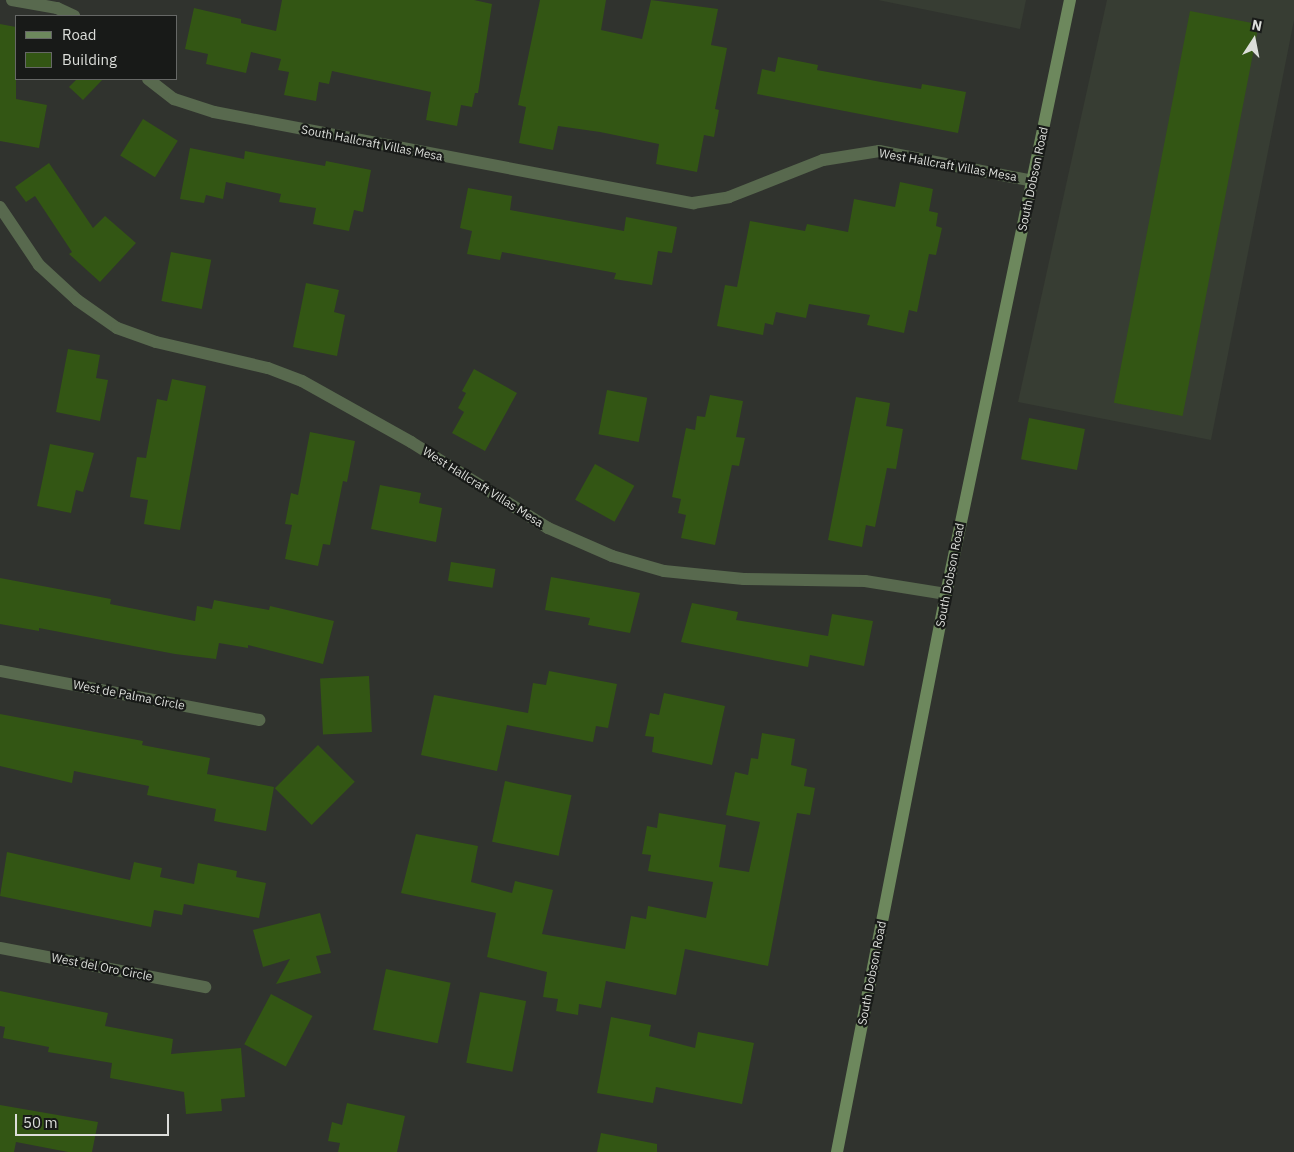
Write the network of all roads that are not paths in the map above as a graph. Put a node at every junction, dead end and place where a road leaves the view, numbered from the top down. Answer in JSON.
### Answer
{"nodes":[{"id":1,"x":12,"y":0,"type":"edge"},
{"id":2,"x":1070,"y":0,"type":"edge"},
{"id":3,"x":72,"y":15,"type":"edge"},
{"id":4,"x":149,"y":80,"type":"edge"},
{"id":5,"x":1033,"y":181,"type":"junction"},
{"id":6,"x":603,"y":188,"type":"joint"},
{"id":7,"x":0,"y":207,"type":"edge"},
{"id":8,"x":946,"y":594,"type":"junction"},
{"id":9,"x":0,"y":671,"type":"edge"},
{"id":10,"x":259,"y":720,"type":"dead end"},
{"id":11,"x":0,"y":948,"type":"edge"},
{"id":12,"x":205,"y":987,"type":"dead end"},
{"id":13,"x":837,"y":1152,"type":"edge"}],
"edges":[{"from":1,"to":3,"type":"street"},
{"from":2,"to":5,"type":"main road","name":"South Dobson Road"},
{"from":4,"to":6,"type":"street","name":"South Hallcraft Villas Mesa"},
{"from":5,"to":6,"type":"street","name":"West Hallcraft Villas Mesa"},
{"from":5,"to":8,"type":"main road","name":"South Dobson Road"},
{"from":7,"to":8,"type":"street","name":"West Hallcraft Villas Mesa"},
{"from":8,"to":13,"type":"main road","name":"South Dobson Road"},
{"from":9,"to":10,"type":"street","name":"West de Palma Circle"},
{"from":11,"to":12,"type":"street","name":"West del Oro Circle"}]}
